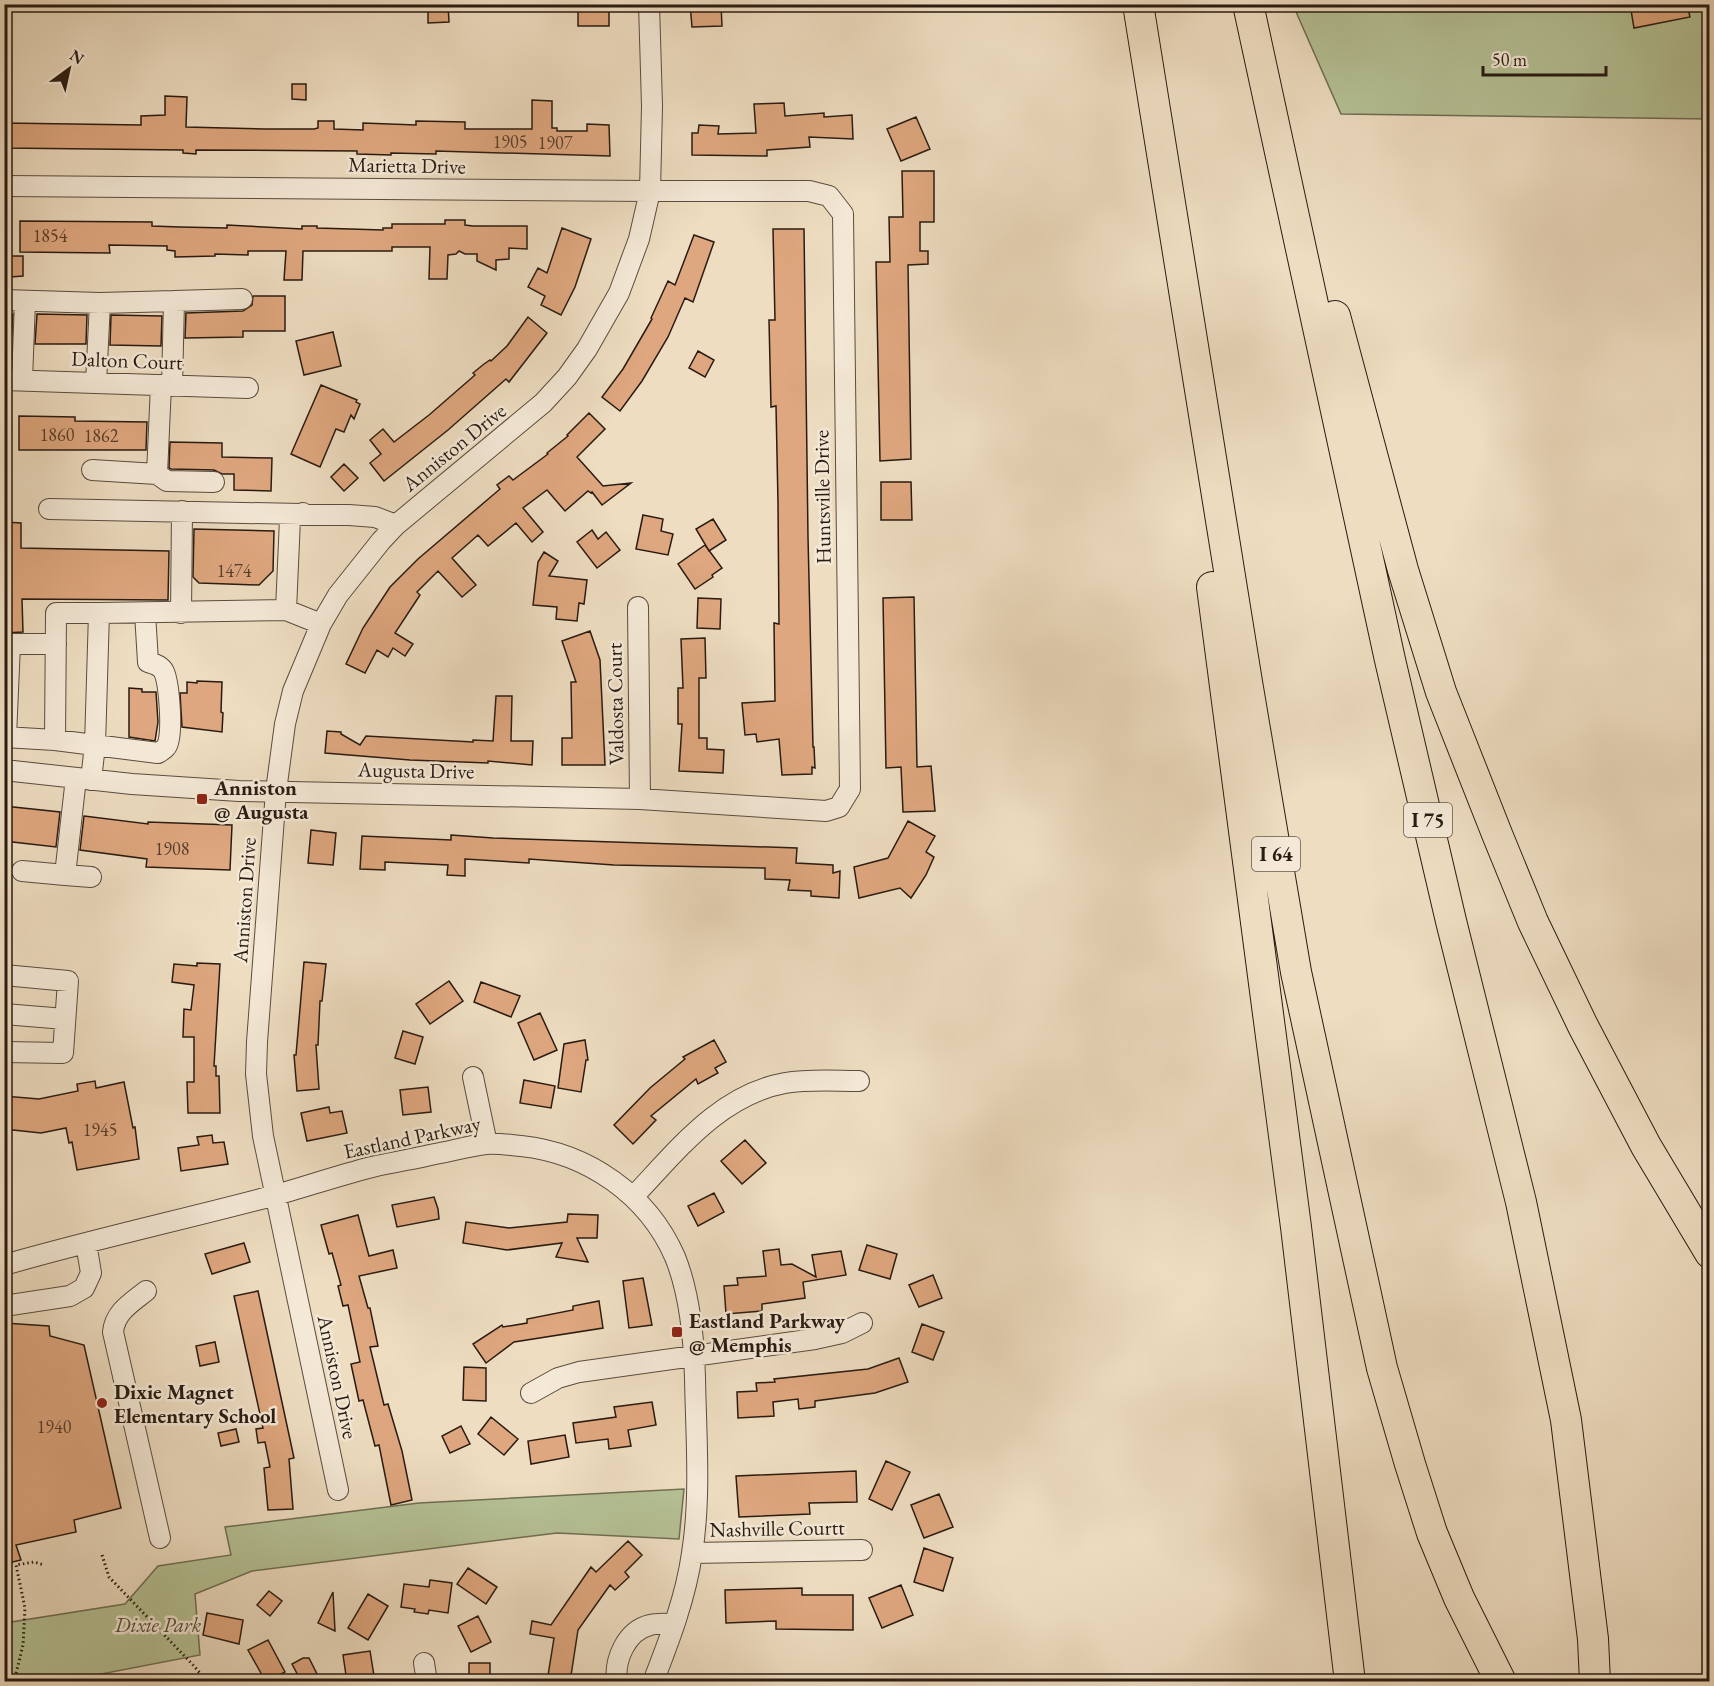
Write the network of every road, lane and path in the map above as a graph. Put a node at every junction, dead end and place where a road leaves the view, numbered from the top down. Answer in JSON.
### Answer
{"nodes":[{"id":1,"x":650,"y":4,"type":"edge"},
{"id":2,"x":1133,"y":4,"type":"edge"},
{"id":3,"x":1138,"y":4,"type":"edge"},
{"id":4,"x":1248,"y":4,"type":"edge"},
{"id":5,"x":1252,"y":4,"type":"edge"},
{"id":6,"x":4,"y":186,"type":"edge"},
{"id":7,"x":650,"y":191,"type":"junction"},
{"id":8,"x":809,"y":191,"type":"joint"},
{"id":9,"x":242,"y":299,"type":"dead end"},
{"id":10,"x":4,"y":300,"type":"edge"},
{"id":11,"x":25,"y":301,"type":"junction"},
{"id":12,"x":174,"y":301,"type":"junction"},
{"id":13,"x":100,"y":303,"type":"junction"},
{"id":14,"x":13,"y":380,"type":"edge"},
{"id":15,"x":96,"y":383,"type":"junction"},
{"id":16,"x":166,"y":385,"type":"junction"},
{"id":17,"x":248,"y":388,"type":"dead end"},
{"id":18,"x":92,"y":470,"type":"dead end"},
{"id":19,"x":157,"y":474,"type":"junction"},
{"id":20,"x":214,"y":482,"type":"dead end"},
{"id":21,"x":49,"y":509,"type":"dead end"},
{"id":22,"x":182,"y":511,"type":"junction"},
{"id":23,"x":303,"y":513,"type":"junction"},
{"id":24,"x":396,"y":525,"type":"junction"},
{"id":25,"x":638,"y":607,"type":"dead end"},
{"id":26,"x":286,"y":610,"type":"junction"},
{"id":27,"x":99,"y":613,"type":"junction"},
{"id":28,"x":145,"y":613,"type":"junction"},
{"id":29,"x":181,"y":613,"type":"junction"},
{"id":30,"x":321,"y":624,"type":"junction"},
{"id":31,"x":7,"y":644,"type":"edge"},
{"id":32,"x":56,"y":644,"type":"junction"},
{"id":33,"x":6,"y":673,"type":"edge"},
{"id":34,"x":6,"y":695,"type":"edge"},
{"id":35,"x":6,"y":717,"type":"edge"},
{"id":36,"x":5,"y":737,"type":"edge"},
{"id":37,"x":55,"y":740,"type":"junction"},
{"id":38,"x":95,"y":745,"type":"junction"},
{"id":39,"x":4,"y":770,"type":"edge"},
{"id":40,"x":83,"y":779,"type":"junction"},
{"id":41,"x":276,"y":791,"type":"junction"},
{"id":42,"x":640,"y":799,"type":"junction"},
{"id":43,"x":826,"y":811,"type":"joint"},
{"id":44,"x":22,"y":871,"type":"dead end"},
{"id":45,"x":65,"y":875,"type":"junction"},
{"id":46,"x":92,"y":877,"type":"dead end"},
{"id":47,"x":4,"y":975,"type":"edge"},
{"id":48,"x":4,"y":1014,"type":"edge"},
{"id":49,"x":65,"y":1019,"type":"junction"},
{"id":50,"x":4,"y":1052,"type":"edge"},
{"id":51,"x":473,"y":1077,"type":"dead end"},
{"id":52,"x":859,"y":1081,"type":"dead end"},
{"id":53,"x":487,"y":1144,"type":"junction"},
{"id":54,"x":276,"y":1195,"type":"junction"},
{"id":55,"x":633,"y":1197,"type":"junction"},
{"id":56,"x":86,"y":1243,"type":"junction"},
{"id":57,"x":1710,"y":1253,"type":"edge"},
{"id":58,"x":4,"y":1265,"type":"edge"},
{"id":59,"x":146,"y":1291,"type":"dead end"},
{"id":60,"x":4,"y":1306,"type":"edge"},
{"id":61,"x":862,"y":1323,"type":"dead end"},
{"id":62,"x":694,"y":1357,"type":"junction"},
{"id":63,"x":531,"y":1393,"type":"dead end"},
{"id":64,"x":338,"y":1490,"type":"dead end"},
{"id":65,"x":160,"y":1538,"type":"dead end"},
{"id":66,"x":862,"y":1550,"type":"dead end"},
{"id":67,"x":693,"y":1553,"type":"junction"},
{"id":68,"x":102,"y":1555,"type":"dead end"},
{"id":69,"x":44,"y":1565,"type":"dead end"},
{"id":70,"x":674,"y":1624,"type":"junction"},
{"id":71,"x":15,"y":1682,"type":"edge"},
{"id":72,"x":207,"y":1682,"type":"edge"},
{"id":73,"x":617,"y":1682,"type":"edge"},
{"id":74,"x":653,"y":1682,"type":"edge"},
{"id":75,"x":1350,"y":1682,"type":"edge"},
{"id":76,"x":1501,"y":1682,"type":"edge"},
{"id":77,"x":1595,"y":1682,"type":"edge"}],
"edges":[{"from":1,"to":7,"type":"street","name":"Anniston Drive"},
{"from":2,"to":75,"type":"highway"},
{"from":3,"to":76,"type":"highway","number":"I 64"},
{"from":4,"to":77,"type":"highway","number":"I 75"},
{"from":5,"to":57,"type":"highway"},
{"from":6,"to":7,"type":"street","name":"Marietta Drive"},
{"from":7,"to":8,"type":"street","name":"Marietta Drive"},
{"from":7,"to":24,"type":"street","name":"Anniston Drive"},
{"from":8,"to":43,"type":"street","name":"Huntsville Drive"},
{"from":9,"to":12,"type":"street"},
{"from":10,"to":11,"type":"street"},
{"from":11,"to":13,"type":"street"},
{"from":11,"to":14,"type":"street"},
{"from":12,"to":13,"type":"street"},
{"from":12,"to":16,"type":"street"},
{"from":13,"to":15,"type":"street"},
{"from":14,"to":15,"type":"street","name":"Dalton Court"},
{"from":15,"to":16,"type":"street","name":"Dalton Court"},
{"from":16,"to":17,"type":"street","name":"Dalton Court"},
{"from":16,"to":19,"type":"street"},
{"from":18,"to":19,"type":"street"},
{"from":19,"to":20,"type":"street"},
{"from":21,"to":22,"type":"street"},
{"from":22,"to":23,"type":"street"},
{"from":22,"to":29,"type":"street"},
{"from":23,"to":24,"type":"street"},
{"from":23,"to":26,"type":"street"},
{"from":24,"to":30,"type":"street","name":"Anniston Drive"},
{"from":25,"to":42,"type":"street","name":"Valdosta Court"},
{"from":26,"to":29,"type":"street"},
{"from":26,"to":30,"type":"street"},
{"from":27,"to":28,"type":"street"},
{"from":27,"to":32,"type":"street"},
{"from":27,"to":38,"type":"street"},
{"from":28,"to":29,"type":"street"},
{"from":28,"to":38,"type":"street"},
{"from":30,"to":41,"type":"street","name":"Anniston Drive"},
{"from":31,"to":32,"type":"street"},
{"from":31,"to":33,"type":"street"},
{"from":32,"to":37,"type":"street"},
{"from":33,"to":34,"type":"street"},
{"from":34,"to":35,"type":"street"},
{"from":35,"to":36,"type":"street"},
{"from":36,"to":37,"type":"street"},
{"from":37,"to":38,"type":"street"},
{"from":38,"to":40,"type":"street"},
{"from":39,"to":40,"type":"street","name":"Augusta Drive"},
{"from":40,"to":41,"type":"street","name":"Augusta Drive"},
{"from":40,"to":45,"type":"street"},
{"from":41,"to":42,"type":"street","name":"Augusta Drive"},
{"from":41,"to":54,"type":"street","name":"Anniston Drive"},
{"from":42,"to":43,"type":"street","name":"Augusta Drive"},
{"from":44,"to":45,"type":"street"},
{"from":45,"to":46,"type":"street"},
{"from":47,"to":49,"type":"street"},
{"from":48,"to":49,"type":"street"},
{"from":49,"to":50,"type":"street"},
{"from":51,"to":53,"type":"street"},
{"from":52,"to":55,"type":"street"},
{"from":53,"to":54,"type":"street","name":"Eastland Parkway"},
{"from":53,"to":55,"type":"street","name":"Eastland Parkway"},
{"from":54,"to":56,"type":"street","name":"Eastland Parkway"},
{"from":54,"to":64,"type":"street","name":"Anniston Drive"},
{"from":55,"to":62,"type":"street","name":"Eastland Parkway"},
{"from":56,"to":58,"type":"street","name":"Eastland Parkway"},
{"from":56,"to":60,"type":"street"},
{"from":59,"to":65,"type":"street"},
{"from":61,"to":62,"type":"street"},
{"from":62,"to":63,"type":"street"},
{"from":62,"to":67,"type":"street","name":"Eastland Parkway"},
{"from":66,"to":67,"type":"street","name":"Nashville Courtt"},
{"from":67,"to":70,"type":"street","name":"Eastland Parkway"},
{"from":68,"to":72,"type":"path"},
{"from":69,"to":71,"type":"path"},
{"from":70,"to":73,"type":"street"},
{"from":70,"to":74,"type":"street","name":"Eastland Parkway"}]}
